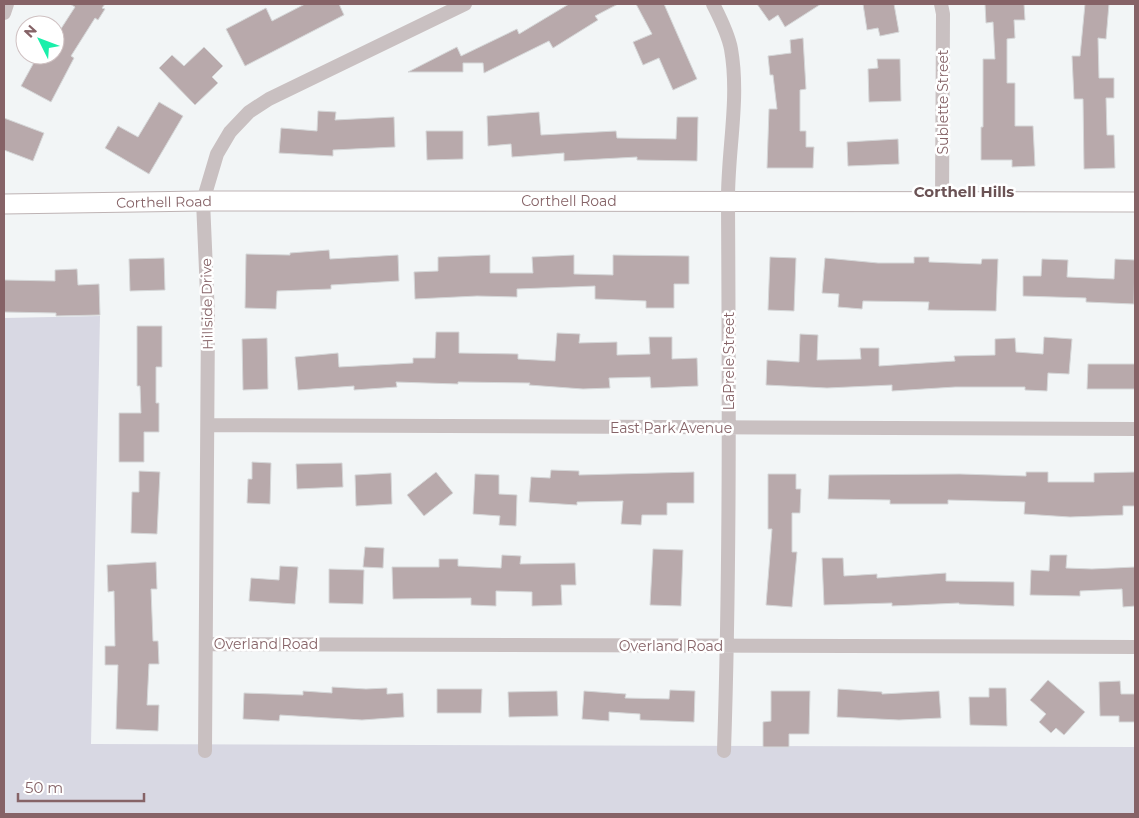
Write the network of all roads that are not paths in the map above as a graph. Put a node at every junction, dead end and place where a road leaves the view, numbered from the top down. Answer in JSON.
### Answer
{"nodes":[{"id":1,"x":7,"y":4,"type":"edge"},
{"id":2,"x":465,"y":4,"type":"edge"},
{"id":3,"x":713,"y":4,"type":"edge"},
{"id":4,"x":941,"y":4,"type":"edge"},
{"id":5,"x":4,"y":13,"type":"edge"},
{"id":6,"x":728,"y":200,"type":"junction"},
{"id":7,"x":203,"y":201,"type":"junction"},
{"id":8,"x":942,"y":201,"type":"junction"},
{"id":9,"x":1135,"y":202,"type":"edge"},
{"id":10,"x":4,"y":204,"type":"edge"},
{"id":11,"x":208,"y":425,"type":"junction"},
{"id":12,"x":728,"y":428,"type":"junction"},
{"id":13,"x":1135,"y":429,"type":"edge"},
{"id":14,"x":206,"y":644,"type":"junction"},
{"id":15,"x":727,"y":646,"type":"junction"},
{"id":16,"x":1135,"y":647,"type":"edge"},
{"id":17,"x":205,"y":751,"type":"dead end"},
{"id":18,"x":724,"y":751,"type":"dead end"}],
"edges":[{"from":1,"to":5,"type":"street"},
{"from":2,"to":7,"type":"street","name":"Hillside Drive"},
{"from":3,"to":6,"type":"street","name":"LaPrele Street"},
{"from":4,"to":8,"type":"street","name":"Sublette Street"},
{"from":6,"to":7,"type":"street","name":"Corthell Road"},
{"from":6,"to":8,"type":"street","name":"Corthell Road"},
{"from":6,"to":12,"type":"street","name":"LaPrele Street"},
{"from":7,"to":10,"type":"street","name":"Corthell Road"},
{"from":7,"to":11,"type":"street","name":"Hillside Drive"},
{"from":8,"to":9,"type":"street","name":"Corthell Road"},
{"from":11,"to":12,"type":"street","name":"East Park Avenue"},
{"from":11,"to":14,"type":"street","name":"Hillside Drive"},
{"from":12,"to":13,"type":"street","name":"East Park Avenue"},
{"from":12,"to":15,"type":"street","name":"LaPrele Street"},
{"from":14,"to":15,"type":"street","name":"Overland Road"},
{"from":14,"to":17,"type":"street","name":"Hillside Drive"},
{"from":15,"to":16,"type":"street","name":"Overland Road"},
{"from":15,"to":18,"type":"street","name":"LaPrele Street"}]}
